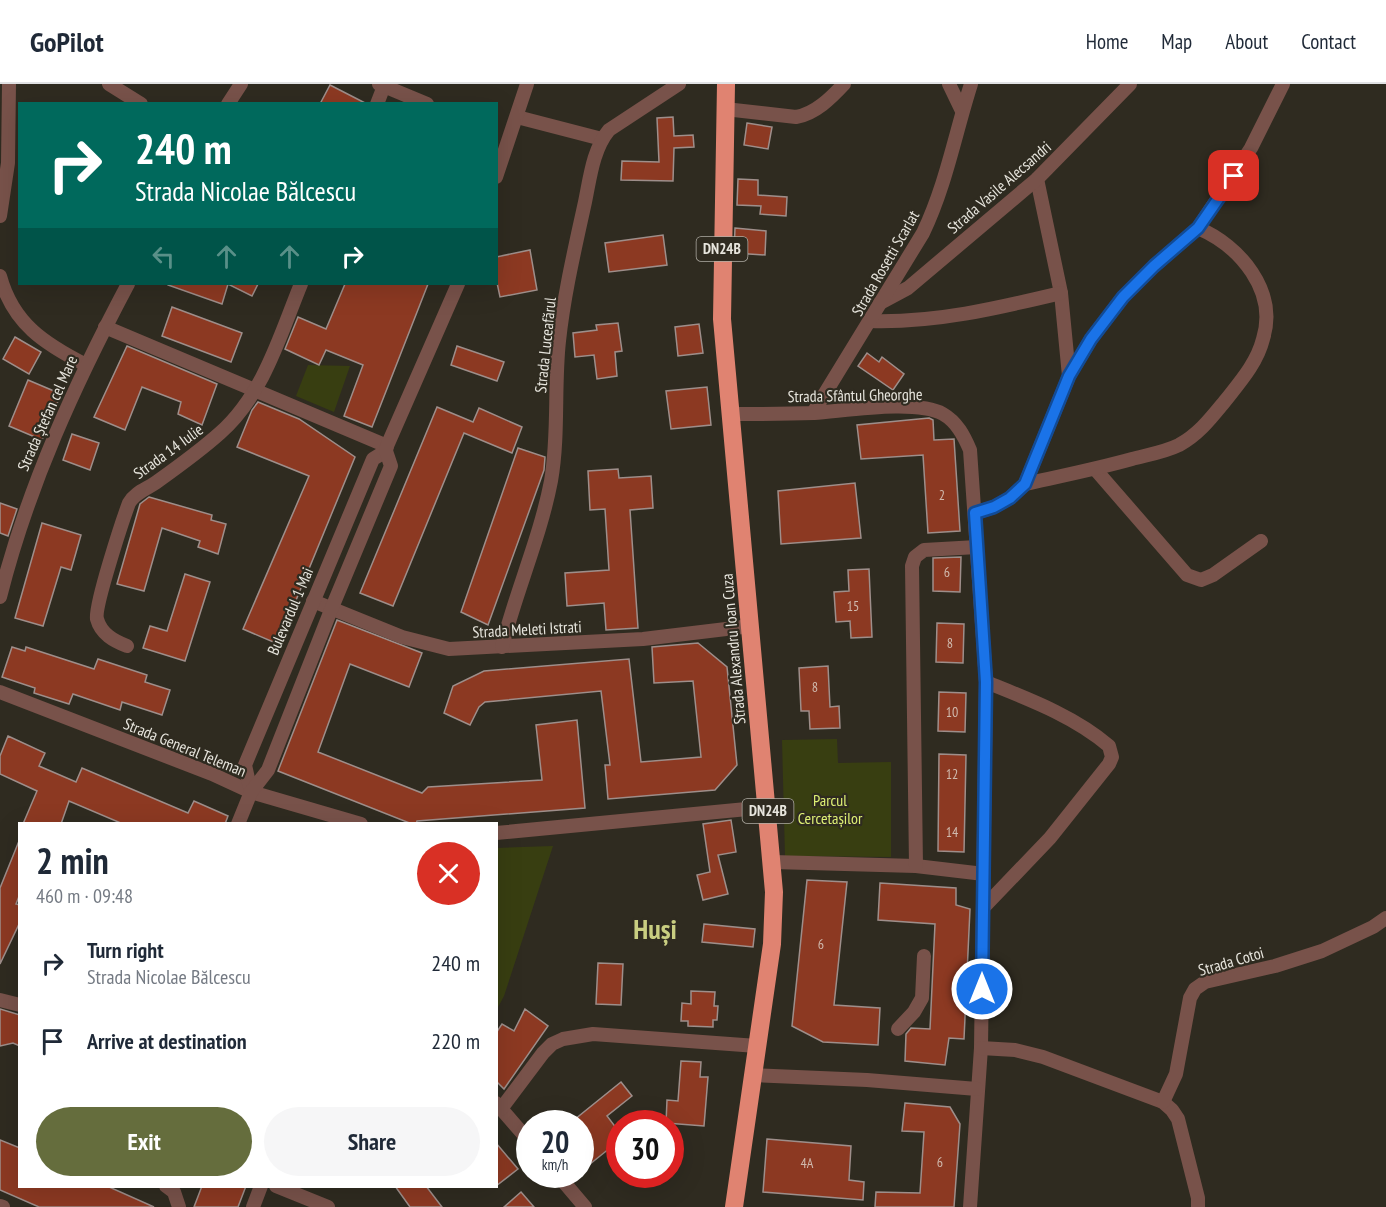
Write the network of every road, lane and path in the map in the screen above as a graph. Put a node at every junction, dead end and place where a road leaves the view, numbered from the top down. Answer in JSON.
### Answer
{"nodes":[{"id":1,"x":9,"y":84,"type":"edge"},
{"id":2,"x":109,"y":84,"type":"edge"},
{"id":3,"x":241,"y":84,"type":"edge"},
{"id":4,"x":527,"y":84,"type":"edge"},
{"id":5,"x":679,"y":84,"type":"edge"},
{"id":6,"x":726,"y":84,"type":"edge"},
{"id":7,"x":844,"y":84,"type":"edge"},
{"id":8,"x":949,"y":84,"type":"edge"},
{"id":9,"x":971,"y":84,"type":"edge"},
{"id":10,"x":1130,"y":84,"type":"edge"},
{"id":11,"x":1283,"y":84,"type":"edge"},
{"id":12,"x":382,"y":85,"type":"edge"},
{"id":13,"x":138,"y":102,"type":"edge"},
{"id":14,"x":229,"y":102,"type":"edge"},
{"id":15,"x":378,"y":102,"type":"edge"},
{"id":16,"x":422,"y":102,"type":"edge"},
{"id":17,"x":725,"y":109,"type":"junction"},
{"id":18,"x":962,"y":111,"type":"junction"},
{"id":19,"x":517,"y":117,"type":"junction"},
{"id":20,"x":498,"y":133,"type":"edge"},
{"id":21,"x":511,"y":138,"type":"junction"},
{"id":22,"x":602,"y":139,"type":"junction"},
{"id":23,"x":498,"y":172,"type":"edge"},
{"id":24,"x":1037,"y":179,"type":"junction"},
{"id":25,"x":0,"y":216,"type":"edge"},
{"id":26,"x":1198,"y":228,"type":"junction"},
{"id":27,"x":0,"y":276,"type":"edge"},
{"id":28,"x":127,"y":285,"type":"edge"},
{"id":29,"x":301,"y":285,"type":"edge"},
{"id":30,"x":458,"y":285,"type":"edge"},
{"id":31,"x":1061,"y":293,"type":"junction"},
{"id":32,"x":880,"y":303,"type":"junction"},
{"id":33,"x":870,"y":321,"type":"junction"},
{"id":34,"x":105,"y":327,"type":"junction"},
{"id":35,"x":87,"y":365,"type":"junction"},
{"id":36,"x":1069,"y":376,"type":"junction"},
{"id":37,"x":256,"y":390,"type":"junction"},
{"id":38,"x":813,"y":413,"type":"junction"},
{"id":39,"x":730,"y":414,"type":"junction"},
{"id":40,"x":386,"y":448,"type":"junction"},
{"id":41,"x":1095,"y":469,"type":"junction"},
{"id":42,"x":1025,"y":484,"type":"junction"},
{"id":43,"x":975,"y":513,"type":"junction"},
{"id":44,"x":1261,"y":541,"type":"dead end"},
{"id":45,"x":978,"y":547,"type":"junction"},
{"id":46,"x":0,"y":597,"type":"edge"},
{"id":47,"x":312,"y":601,"type":"junction"},
{"id":48,"x":331,"y":610,"type":"junction"},
{"id":49,"x":750,"y":626,"type":"junction"},
{"id":50,"x":127,"y":646,"type":"dead end"},
{"id":51,"x":502,"y":647,"type":"junction"},
{"id":52,"x":986,"y":682,"type":"junction"},
{"id":53,"x":0,"y":692,"type":"edge"},
{"id":54,"x":251,"y":792,"type":"junction"},
{"id":55,"x":768,"y":807,"type":"junction"},
{"id":56,"x":239,"y":822,"type":"edge"},
{"id":57,"x":354,"y":822,"type":"edge"},
{"id":58,"x":498,"y":833,"type":"edge"},
{"id":59,"x":773,"y":862,"type":"junction"},
{"id":60,"x":916,"y":866,"type":"junction"},
{"id":61,"x":984,"y":874,"type":"junction"},
{"id":62,"x":983,"y":908,"type":"junction"},
{"id":63,"x":1386,"y":918,"type":"edge"},
{"id":64,"x":924,"y":956,"type":"dead end"},
{"id":65,"x":0,"y":1000,"type":"edge"},
{"id":66,"x":18,"y":1004,"type":"edge"},
{"id":67,"x":898,"y":1029,"type":"dead end"},
{"id":68,"x":757,"y":1046,"type":"junction"},
{"id":69,"x":981,"y":1048,"type":"junction"},
{"id":70,"x":752,"y":1075,"type":"junction"},
{"id":71,"x":978,"y":1089,"type":"junction"},
{"id":72,"x":1163,"y":1102,"type":"junction"},
{"id":73,"x":499,"y":1106,"type":"edge"},
{"id":74,"x":516,"y":1126,"type":"edge"},
{"id":75,"x":169,"y":1188,"type":"edge"},
{"id":76,"x":260,"y":1188,"type":"edge"},
{"id":77,"x":281,"y":1188,"type":"edge"},
{"id":78,"x":569,"y":1188,"type":"edge"},
{"id":79,"x":179,"y":1207,"type":"edge"},
{"id":80,"x":253,"y":1207,"type":"edge"},
{"id":81,"x":328,"y":1207,"type":"edge"},
{"id":82,"x":585,"y":1207,"type":"edge"},
{"id":83,"x":734,"y":1207,"type":"edge"},
{"id":84,"x":970,"y":1207,"type":"edge"},
{"id":85,"x":1197,"y":1207,"type":"edge"}],
"edges":[{"from":1,"to":25,"type":"street"},
{"from":2,"to":13,"type":"street"},
{"from":3,"to":14,"type":"street"},
{"from":4,"to":19,"type":"street"},
{"from":5,"to":22,"type":"street"},
{"from":6,"to":17,"type":"highway","name":"Strada Alexandru Ioan Cuza","number":"DN24B"},
{"from":7,"to":17,"type":"street"},
{"from":8,"to":18,"type":"street"},
{"from":9,"to":18,"type":"street","name":"Strada Rosetti Scarlat"},
{"from":10,"to":24,"type":"street","name":"Strada Vasile Alecsandri"},
{"from":11,"to":26,"type":"street"},
{"from":12,"to":15,"type":"street"},
{"from":12,"to":16,"type":"street"},
{"from":17,"to":39,"type":"highway","name":"Strada Alexandru Ioan Cuza","number":"DN24B"},
{"from":18,"to":32,"type":"street","name":"Strada Rosetti Scarlat"},
{"from":19,"to":21,"type":"street"},
{"from":19,"to":22,"type":"street"},
{"from":20,"to":21,"type":"street"},
{"from":21,"to":23,"type":"street"},
{"from":22,"to":51,"type":"street","name":"Strada Luceafărul"},
{"from":24,"to":31,"type":"street"},
{"from":24,"to":32,"type":"street","name":"Strada Vasile Alecsandri"},
{"from":26,"to":36,"type":"street"},
{"from":26,"to":41,"type":"street"},
{"from":27,"to":35,"type":"street"},
{"from":28,"to":34,"type":"street","name":"Strada Ștefan cel Mare"},
{"from":29,"to":37,"type":"street","name":"Strada 14 Iulie"},
{"from":30,"to":40,"type":"street","name":"Bulevardul 1 Mai"},
{"from":31,"to":33,"type":"street"},
{"from":31,"to":36,"type":"street"},
{"from":32,"to":33,"type":"street","name":"Strada Rosetti Scarlat"},
{"from":33,"to":38,"type":"street","name":"Strada Rosetti Scarlat"},
{"from":34,"to":35,"type":"street","name":"Strada Ștefan cel Mare"},
{"from":34,"to":37,"type":"street"},
{"from":35,"to":46,"type":"street","name":"Strada Ștefan cel Mare"},
{"from":36,"to":42,"type":"street"},
{"from":37,"to":40,"type":"street"},
{"from":37,"to":50,"type":"street","name":"Strada 14 Iulie"},
{"from":38,"to":39,"type":"street","name":"Strada Sfântul Gheorghe"},
{"from":38,"to":43,"type":"street","name":"Strada Sfântul Gheorghe"},
{"from":39,"to":49,"type":"highway","name":"Strada Alexandru Ioan Cuza","number":"DN24B"},
{"from":40,"to":47,"type":"street","name":"Bulevardul 1 Mai"},
{"from":40,"to":48,"type":"street","name":"Bulevardul 1 Mai"},
{"from":41,"to":42,"type":"street"},
{"from":41,"to":44,"type":"street"},
{"from":42,"to":43,"type":"street"},
{"from":43,"to":45,"type":"street","name":"Strada Sfântul Gheorghe"},
{"from":45,"to":52,"type":"street","name":"Strada Sfântul Gheorghe"},
{"from":45,"to":60,"type":"street"},
{"from":47,"to":48,"type":"street","name":"Strada Meleti Istrati"},
{"from":47,"to":54,"type":"street","name":"Bulevardul 1 Mai"},
{"from":48,"to":51,"type":"street","name":"Strada Meleti Istrati"},
{"from":48,"to":54,"type":"street","name":"Bulevardul 1 Mai"},
{"from":49,"to":51,"type":"street","name":"Strada Meleti Istrati"},
{"from":49,"to":55,"type":"highway","name":"Strada Alexandru Ioan Cuza","number":"DN24B"},
{"from":52,"to":61,"type":"street","name":"Strada Sfântul Gheorghe"},
{"from":52,"to":62,"type":"street"},
{"from":53,"to":54,"type":"street","name":"Strada General Teleman"},
{"from":54,"to":56,"type":"street","name":"Bulevardul 1 Mai"},
{"from":54,"to":57,"type":"street","name":"Strada General Teleman"},
{"from":55,"to":58,"type":"street"},
{"from":55,"to":59,"type":"highway","name":"Strada Alexandru Ioan Cuza","number":"DN24B"},
{"from":59,"to":60,"type":"street"},
{"from":59,"to":68,"type":"highway","name":"Strada Alexandru Ioan Cuza","number":"DN24B"},
{"from":60,"to":61,"type":"street"},
{"from":61,"to":62,"type":"street","name":"Strada Sfântul Gheorghe"},
{"from":62,"to":69,"type":"street","name":"Strada Sfântul Gheorghe"},
{"from":63,"to":72,"type":"street","name":"Strada Cotoi"},
{"from":64,"to":67,"type":"street"},
{"from":65,"to":66,"type":"street"},
{"from":68,"to":70,"type":"highway","name":"Strada Alexandru Ioan Cuza","number":"DN24B"},
{"from":68,"to":73,"type":"street"},
{"from":69,"to":71,"type":"street","name":"Strada Sfântul Gheorghe"},
{"from":69,"to":72,"type":"street"},
{"from":70,"to":71,"type":"street"},
{"from":70,"to":83,"type":"highway","name":"Strada Alexandru Ioan Cuza","number":"DN24B"},
{"from":71,"to":84,"type":"street","name":"Strada Sfântul Gheorghe"},
{"from":72,"to":85,"type":"street"},
{"from":73,"to":74,"type":"street"},
{"from":75,"to":79,"type":"street"},
{"from":76,"to":80,"type":"street"},
{"from":77,"to":81,"type":"street"},
{"from":78,"to":82,"type":"street"}]}
